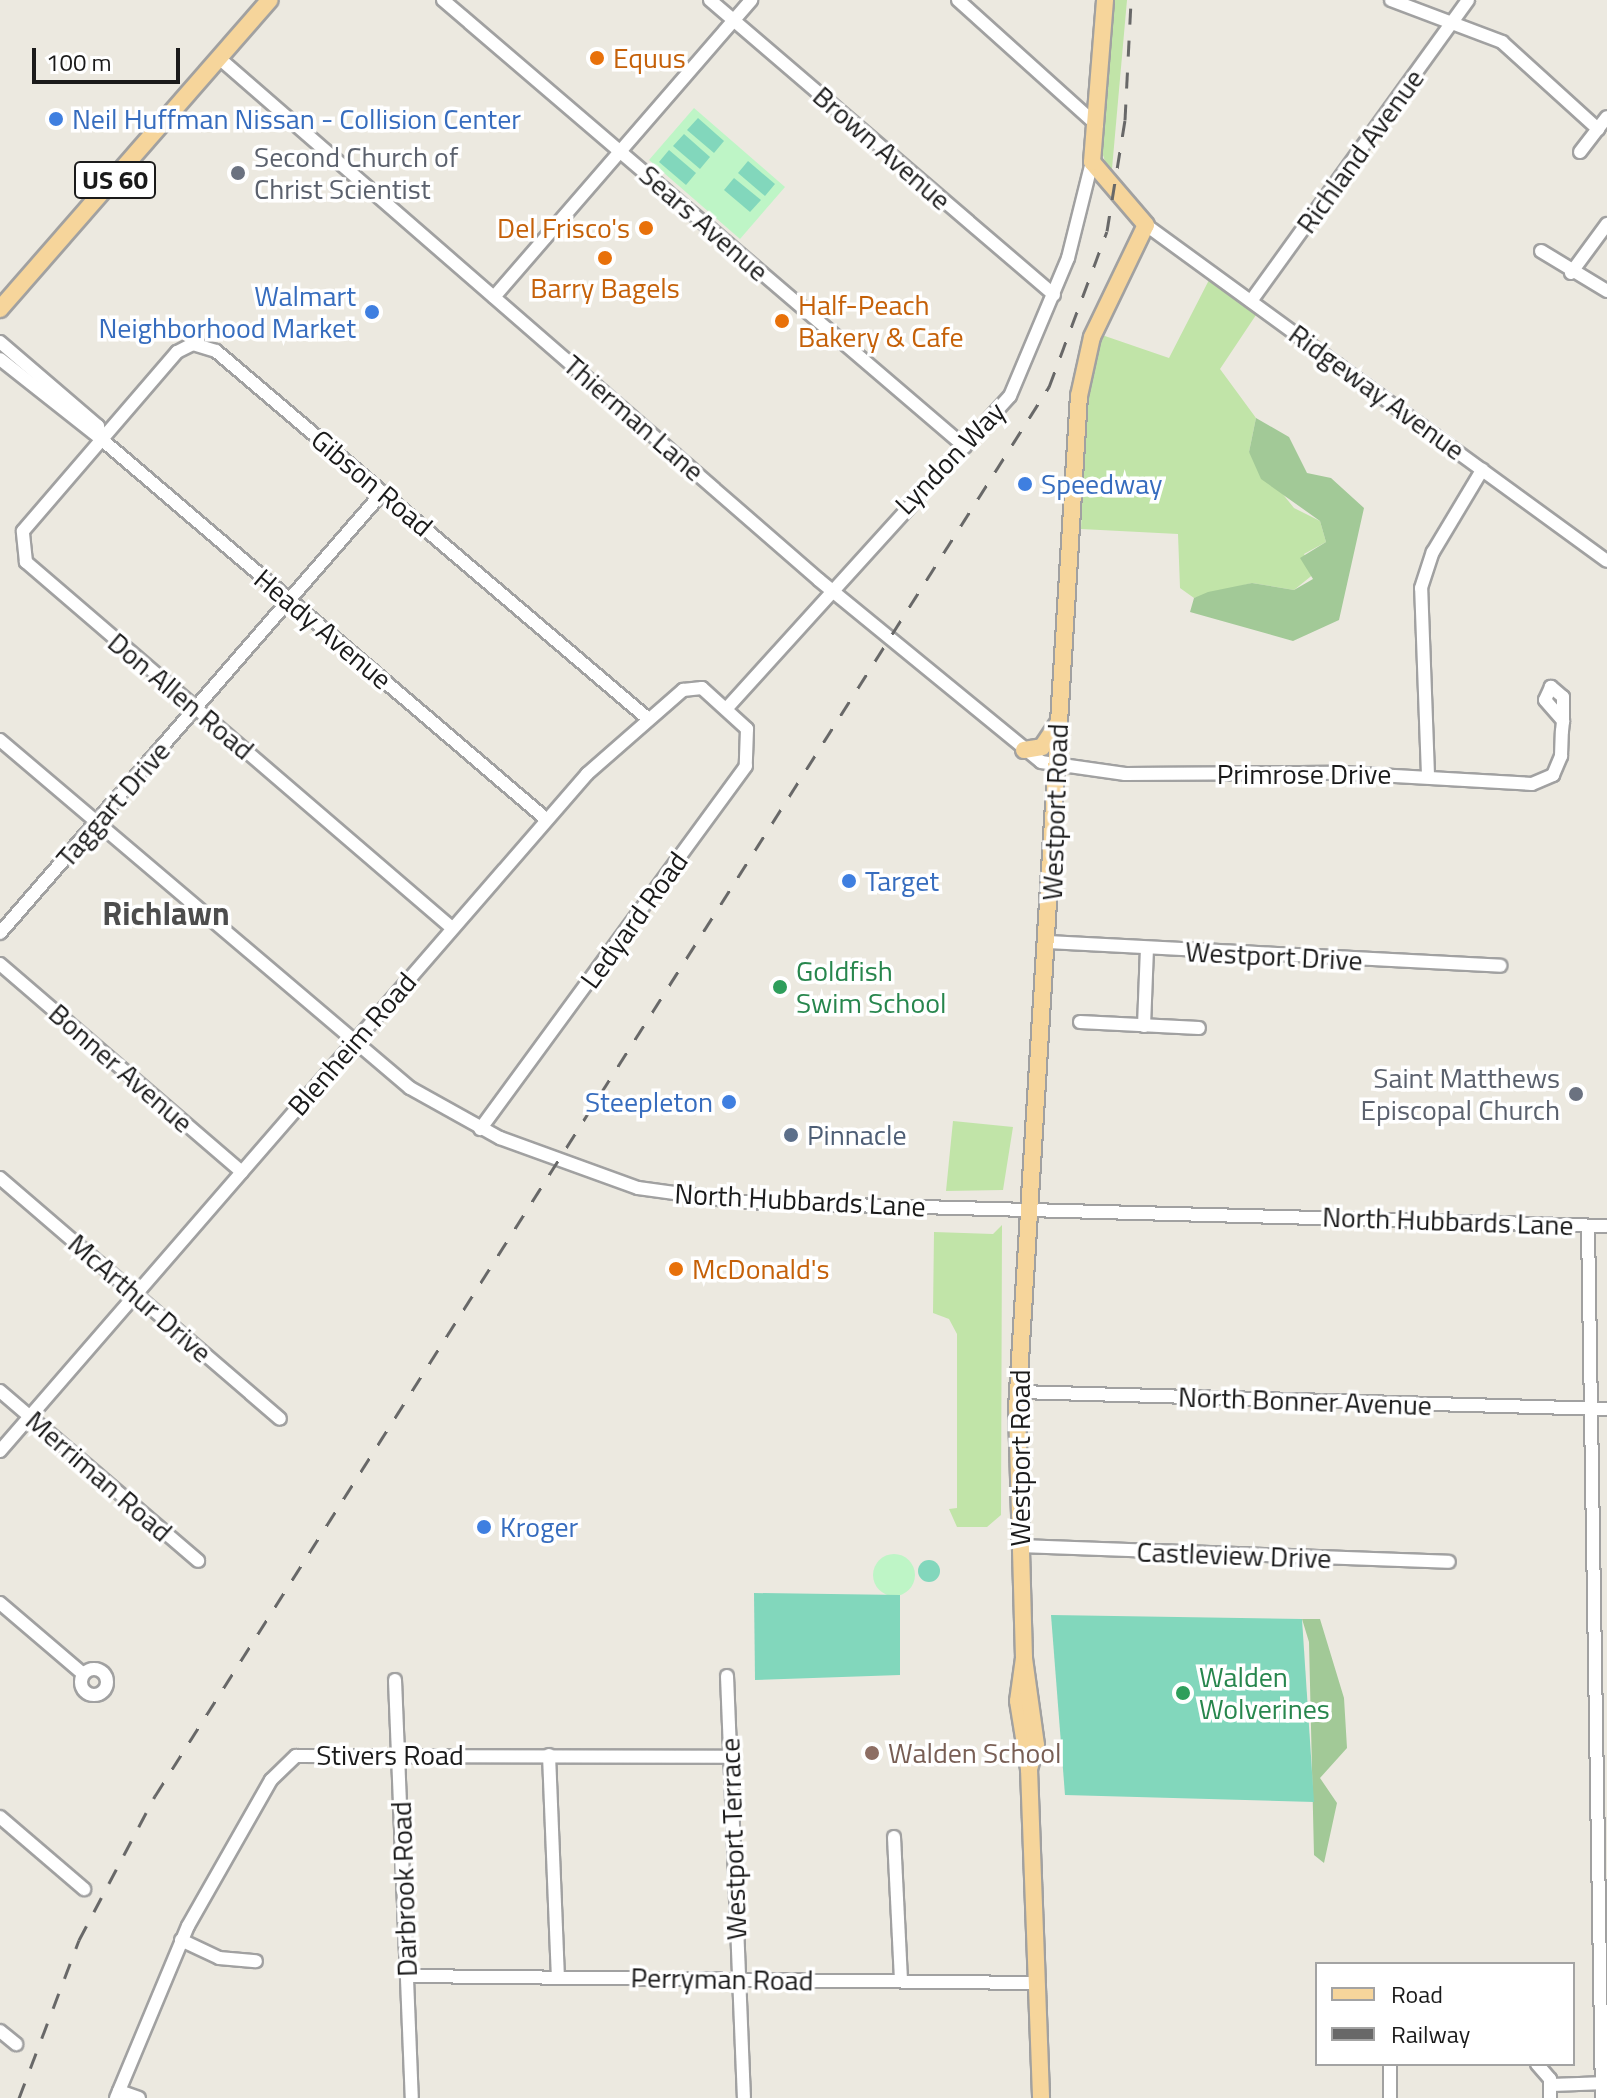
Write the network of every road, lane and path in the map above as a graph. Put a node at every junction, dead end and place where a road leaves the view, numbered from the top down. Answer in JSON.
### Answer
{"nodes":[{"id":1,"x":270,"y":0,"type":"edge"},
{"id":2,"x":443,"y":0,"type":"edge"},
{"id":3,"x":710,"y":0,"type":"edge"},
{"id":4,"x":751,"y":0,"type":"edge"},
{"id":5,"x":958,"y":0,"type":"edge"},
{"id":6,"x":1105,"y":0,"type":"edge"},
{"id":7,"x":1391,"y":0,"type":"edge"},
{"id":8,"x":1468,"y":0,"type":"edge"},
{"id":9,"x":734,"y":20,"type":"junction"},
{"id":10,"x":1452,"y":23,"type":"junction"},
{"id":11,"x":219,"y":58,"type":"junction"},
{"id":12,"x":1099,"y":94,"type":"junction"},
{"id":13,"x":1069,"y":97,"type":"junction"},
{"id":14,"x":1607,"y":117,"type":"edge"},
{"id":15,"x":1097,"y":125,"type":"junction"},
{"id":16,"x":1598,"y":129,"type":"junction"},
{"id":17,"x":621,"y":150,"type":"junction"},
{"id":18,"x":1580,"y":152,"type":"dead end"},
{"id":19,"x":1092,"y":162,"type":"junction"},
{"id":20,"x":1146,"y":225,"type":"junction"},
{"id":21,"x":1606,"y":228,"type":"edge"},
{"id":22,"x":1541,"y":251,"type":"dead end"},
{"id":23,"x":1571,"y":273,"type":"junction"},
{"id":24,"x":1607,"y":291,"type":"edge"},
{"id":25,"x":1054,"y":295,"type":"junction"},
{"id":26,"x":494,"y":297,"type":"junction"},
{"id":27,"x":1251,"y":301,"type":"junction"},
{"id":28,"x":0,"y":309,"type":"edge"},
{"id":29,"x":0,"y":342,"type":"edge"},
{"id":30,"x":0,"y":359,"type":"edge"},
{"id":31,"x":100,"y":438,"type":"junction"},
{"id":32,"x":965,"y":447,"type":"junction"},
{"id":33,"x":1482,"y":470,"type":"junction"},
{"id":34,"x":383,"y":492,"type":"junction"},
{"id":35,"x":1607,"y":561,"type":"edge"},
{"id":36,"x":831,"y":589,"type":"junction"},
{"id":37,"x":289,"y":600,"type":"junction"},
{"id":38,"x":727,"y":708,"type":"junction"},
{"id":39,"x":196,"y":709,"type":"junction"},
{"id":40,"x":647,"y":718,"type":"junction"},
{"id":41,"x":1563,"y":721,"type":"dead end"},
{"id":42,"x":1058,"y":723,"type":"junction"},
{"id":43,"x":0,"y":740,"type":"edge"},
{"id":44,"x":1024,"y":750,"type":"junction"},
{"id":45,"x":1056,"y":767,"type":"junction"},
{"id":46,"x":1428,"y":775,"type":"junction"},
{"id":47,"x":546,"y":819,"type":"junction"},
{"id":48,"x":97,"y":823,"type":"junction"},
{"id":49,"x":452,"y":928,"type":"junction"},
{"id":50,"x":0,"y":933,"type":"edge"},
{"id":51,"x":1049,"y":942,"type":"junction"},
{"id":52,"x":1147,"y":948,"type":"junction"},
{"id":53,"x":0,"y":964,"type":"edge"},
{"id":54,"x":1500,"y":966,"type":"dead end"},
{"id":55,"x":1080,"y":1022,"type":"dead end"},
{"id":56,"x":1144,"y":1026,"type":"junction"},
{"id":57,"x":1199,"y":1028,"type":"dead end"},
{"id":58,"x":353,"y":1044,"type":"junction"},
{"id":59,"x":480,"y":1129,"type":"junction"},
{"id":60,"x":242,"y":1172,"type":"junction"},
{"id":61,"x":0,"y":1178,"type":"edge"},
{"id":62,"x":1025,"y":1208,"type":"junction"},
{"id":63,"x":1588,"y":1226,"type":"junction"},
{"id":64,"x":1607,"y":1226,"type":"edge"},
{"id":65,"x":136,"y":1294,"type":"junction"},
{"id":66,"x":0,"y":1391,"type":"edge"},
{"id":67,"x":1019,"y":1392,"type":"junction"},
{"id":68,"x":1592,"y":1409,"type":"junction"},
{"id":69,"x":1607,"y":1409,"type":"edge"},
{"id":70,"x":29,"y":1417,"type":"junction"},
{"id":71,"x":280,"y":1419,"type":"dead end"},
{"id":72,"x":0,"y":1451,"type":"edge"},
{"id":73,"x":1019,"y":1546,"type":"junction"},
{"id":74,"x":198,"y":1561,"type":"dead end"},
{"id":75,"x":1449,"y":1562,"type":"dead end"},
{"id":76,"x":0,"y":1603,"type":"edge"},
{"id":77,"x":1602,"y":1618,"type":"edge"},
{"id":78,"x":83,"y":1674,"type":"dead end"},
{"id":79,"x":727,"y":1676,"type":"dead end"},
{"id":80,"x":395,"y":1680,"type":"dead end"},
{"id":81,"x":398,"y":1755,"type":"junction"},
{"id":82,"x":549,"y":1755,"type":"junction"},
{"id":83,"x":730,"y":1757,"type":"junction"},
{"id":84,"x":1603,"y":1775,"type":"edge"},
{"id":85,"x":0,"y":1817,"type":"edge"},
{"id":86,"x":894,"y":1837,"type":"dead end"},
{"id":87,"x":84,"y":1889,"type":"dead end"},
{"id":88,"x":181,"y":1940,"type":"junction"},
{"id":89,"x":256,"y":1961,"type":"dead end"},
{"id":90,"x":407,"y":1976,"type":"junction"},
{"id":91,"x":558,"y":1978,"type":"junction"},
{"id":92,"x":739,"y":1980,"type":"junction"},
{"id":93,"x":901,"y":1981,"type":"junction"},
{"id":94,"x":1037,"y":1983,"type":"junction"},
{"id":95,"x":0,"y":2031,"type":"edge"},
{"id":96,"x":16,"y":2044,"type":"dead end"},
{"id":97,"x":1390,"y":2066,"type":"edge"},
{"id":98,"x":1538,"y":2066,"type":"edge"},
{"id":99,"x":1604,"y":2083,"type":"edge"},
{"id":100,"x":1550,"y":2092,"type":"edge"},
{"id":101,"x":117,"y":2095,"type":"edge"},
{"id":102,"x":139,"y":2098,"type":"edge"},
{"id":103,"x":412,"y":2098,"type":"edge"},
{"id":104,"x":744,"y":2098,"type":"edge"},
{"id":105,"x":1041,"y":2098,"type":"edge"},
{"id":106,"x":1390,"y":2098,"type":"edge"},
{"id":107,"x":1602,"y":2098,"type":"edge"}],
"edges":[{"from":1,"to":11,"type":"main road","number":"US 60"},
{"from":2,"to":17,"type":"street","name":"Sears Avenue"},
{"from":3,"to":9,"type":"street","name":"Brown Avenue"},
{"from":4,"to":9,"type":"street"},
{"from":5,"to":13,"type":"street"},
{"from":6,"to":12,"type":"main road"},
{"from":7,"to":10,"type":"street"},
{"from":8,"to":10,"type":"street","name":"Richland Avenue"},
{"from":9,"to":17,"type":"street"},
{"from":9,"to":25,"type":"street","name":"Brown Avenue"},
{"from":10,"to":16,"type":"street"},
{"from":10,"to":27,"type":"street","name":"Richland Avenue"},
{"from":11,"to":26,"type":"street","name":"Thierman Lane"},
{"from":11,"to":28,"type":"main road","number":"US 60"},
{"from":12,"to":13,"type":"street"},
{"from":12,"to":15,"type":"main road"},
{"from":13,"to":15,"type":"street"},
{"from":14,"to":16,"type":"street"},
{"from":15,"to":19,"type":"main road"},
{"from":16,"to":18,"type":"street"},
{"from":17,"to":26,"type":"street"},
{"from":17,"to":32,"type":"street","name":"Sears Avenue"},
{"from":19,"to":20,"type":"main road"},
{"from":19,"to":25,"type":"street","name":"Lyndon Way"},
{"from":20,"to":27,"type":"street","name":"Ridgeway Avenue"},
{"from":20,"to":42,"type":"main road","name":"Westport Road"},
{"from":21,"to":23,"type":"street"},
{"from":22,"to":23,"type":"street"},
{"from":23,"to":24,"type":"street"},
{"from":25,"to":32,"type":"street","name":"Lyndon Way"},
{"from":26,"to":36,"type":"street","name":"Thierman Lane"},
{"from":27,"to":33,"type":"street","name":"Ridgeway Avenue"},
{"from":29,"to":31,"type":"street","name":"Heady Avenue"},
{"from":30,"to":31,"type":"street","name":"Heady Avenue"},
{"from":31,"to":34,"type":"street","name":"Gibson Road"},
{"from":31,"to":37,"type":"street","name":"Heady Avenue"},
{"from":31,"to":39,"type":"street","name":"Don Allen Road"},
{"from":32,"to":36,"type":"street","name":"Lyndon Way"},
{"from":33,"to":35,"type":"street","name":"Ridgeway Avenue"},
{"from":33,"to":46,"type":"street"},
{"from":34,"to":37,"type":"street","name":"Taggart Drive"},
{"from":34,"to":40,"type":"street","name":"Gibson Road"},
{"from":36,"to":38,"type":"street","name":"Lyndon Way"},
{"from":36,"to":44,"type":"street","name":"Thierman Lane"},
{"from":37,"to":39,"type":"street","name":"Taggart Drive"},
{"from":37,"to":47,"type":"street","name":"Heady Avenue"},
{"from":38,"to":40,"type":"street","name":"Blenheim Road"},
{"from":38,"to":59,"type":"street","name":"Ledyard Road"},
{"from":39,"to":48,"type":"street","name":"Taggart Drive"},
{"from":39,"to":49,"type":"street","name":"Don Allen Road"},
{"from":40,"to":47,"type":"street","name":"Blenheim Road"},
{"from":41,"to":46,"type":"street","name":"Primrose Drive"},
{"from":42,"to":44,"type":"main road"},
{"from":42,"to":45,"type":"main road","name":"Westport Road"},
{"from":43,"to":48,"type":"street","name":"North Hubbards Lane"},
{"from":44,"to":45,"type":"street","name":"Thierman Lane"},
{"from":45,"to":46,"type":"street","name":"Primrose Drive"},
{"from":45,"to":51,"type":"main road","name":"Westport Road"},
{"from":47,"to":49,"type":"street","name":"Blenheim Road"},
{"from":48,"to":50,"type":"street","name":"Taggart Drive"},
{"from":48,"to":58,"type":"street","name":"North Hubbards Lane"},
{"from":49,"to":58,"type":"street","name":"Blenheim Road"},
{"from":51,"to":52,"type":"street","name":"Westport Drive"},
{"from":51,"to":62,"type":"main road","name":"Westport Road"},
{"from":52,"to":54,"type":"street","name":"Westport Drive"},
{"from":52,"to":56,"type":"street"},
{"from":53,"to":60,"type":"street","name":"Bonner Avenue"},
{"from":55,"to":56,"type":"street"},
{"from":56,"to":57,"type":"street"},
{"from":58,"to":59,"type":"street","name":"North Hubbards Lane"},
{"from":58,"to":60,"type":"street","name":"Blenheim Road"},
{"from":59,"to":62,"type":"street","name":"North Hubbards Lane"},
{"from":60,"to":65,"type":"street","name":"Blenheim Road"},
{"from":61,"to":65,"type":"street","name":"McArthur Drive"},
{"from":62,"to":63,"type":"street","name":"North Hubbards Lane"},
{"from":62,"to":67,"type":"main road","name":"Westport Road"},
{"from":63,"to":64,"type":"street","name":"North Hubbards Lane"},
{"from":63,"to":68,"type":"street"},
{"from":65,"to":70,"type":"street","name":"Blenheim Road"},
{"from":65,"to":71,"type":"street","name":"McArthur Drive"},
{"from":66,"to":70,"type":"street","name":"Merriman Road"},
{"from":67,"to":68,"type":"street","name":"North Bonner Avenue"},
{"from":67,"to":73,"type":"main road","name":"Westport Road"},
{"from":68,"to":69,"type":"street","name":"North Bonner Avenue"},
{"from":68,"to":77,"type":"street"},
{"from":70,"to":72,"type":"street","name":"Blenheim Road"},
{"from":70,"to":74,"type":"street","name":"Merriman Road"},
{"from":73,"to":75,"type":"street","name":"Castleview Drive"},
{"from":73,"to":94,"type":"main road","name":"Westport Road"},
{"from":76,"to":78,"type":"street"},
{"from":77,"to":84,"type":"street"},
{"from":79,"to":83,"type":"street","name":"Westport Terrace"},
{"from":80,"to":81,"type":"street","name":"Darbrook Road"},
{"from":81,"to":82,"type":"street","name":"Stivers Road"},
{"from":81,"to":88,"type":"street","name":"Stivers Road"},
{"from":81,"to":90,"type":"street","name":"Darbrook Road"},
{"from":82,"to":83,"type":"street","name":"Stivers Road"},
{"from":82,"to":91,"type":"street"},
{"from":83,"to":92,"type":"street","name":"Westport Terrace"},
{"from":84,"to":99,"type":"street"},
{"from":85,"to":87,"type":"street"},
{"from":86,"to":93,"type":"street"},
{"from":88,"to":89,"type":"street"},
{"from":88,"to":101,"type":"street","name":"Stivers Road"},
{"from":90,"to":91,"type":"street","name":"Perryman Road"},
{"from":90,"to":103,"type":"street","name":"Darbrook Road"},
{"from":91,"to":92,"type":"street","name":"Perryman Road"},
{"from":92,"to":93,"type":"street","name":"Perryman Road"},
{"from":92,"to":104,"type":"street","name":"Westport Terrace"},
{"from":93,"to":94,"type":"street","name":"Perryman Road"},
{"from":94,"to":105,"type":"main road","name":"Westport Road"},
{"from":95,"to":96,"type":"street"},
{"from":97,"to":106,"type":"street"},
{"from":98,"to":100,"type":"street"},
{"from":99,"to":100,"type":"street"},
{"from":99,"to":107,"type":"street"},
{"from":101,"to":102,"type":"street"}]}
